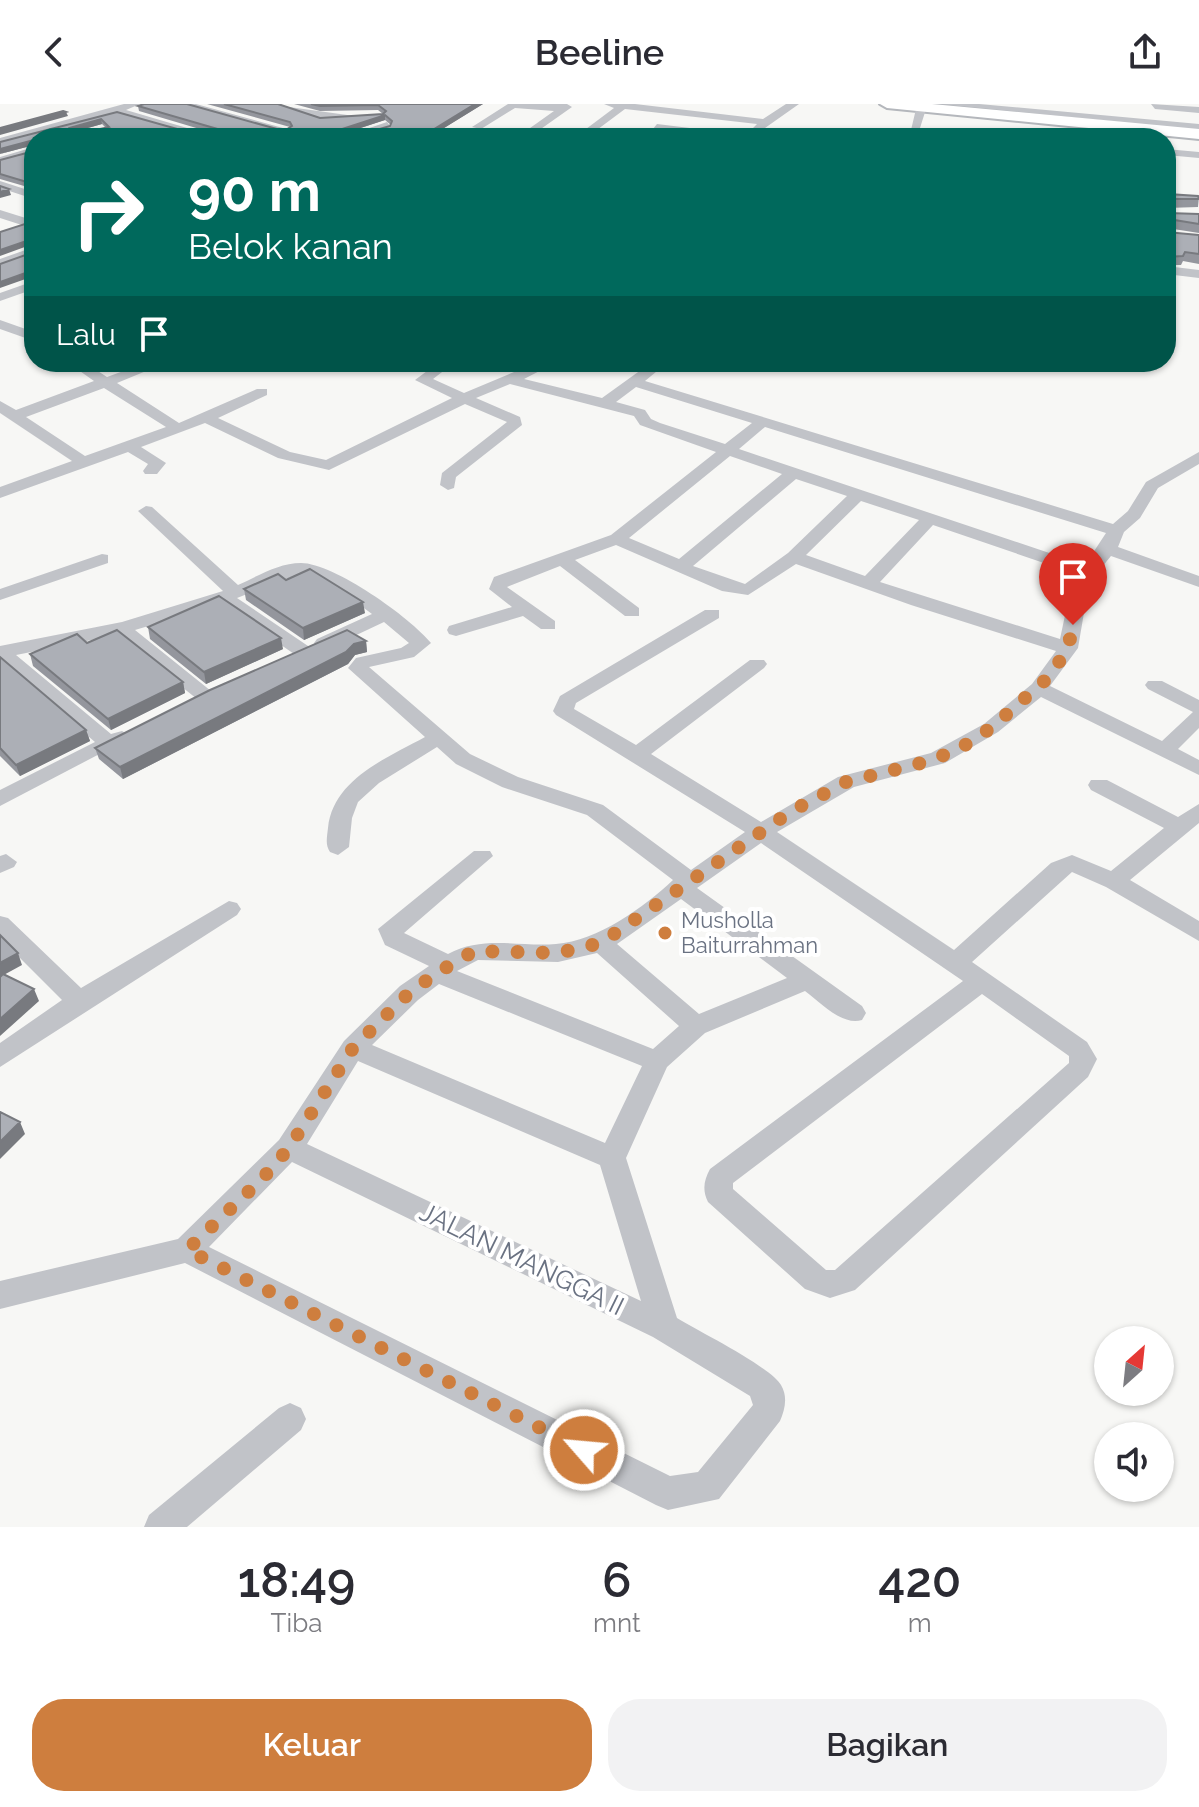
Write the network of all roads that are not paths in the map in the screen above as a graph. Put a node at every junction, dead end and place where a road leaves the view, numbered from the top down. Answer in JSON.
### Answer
{"nodes":[{"id":1,"x":135,"y":104,"type":"edge"},
{"id":2,"x":184,"y":104,"type":"edge"},
{"id":3,"x":272,"y":104,"type":"edge"},
{"id":4,"x":609,"y":104,"type":"edge"},
{"id":5,"x":762,"y":104,"type":"edge"},
{"id":6,"x":887,"y":104,"type":"edge"},
{"id":7,"x":946,"y":104,"type":"edge"},
{"id":8,"x":623,"y":106,"type":"edge"},
{"id":9,"x":785,"y":106,"type":"edge"},
{"id":10,"x":1155,"y":106,"type":"edge"},
{"id":11,"x":567,"y":107,"type":"edge"},
{"id":12,"x":1140,"y":107,"type":"dead end"},
{"id":13,"x":111,"y":109,"type":"junction"},
{"id":14,"x":921,"y":109,"type":"junction"},
{"id":15,"x":1199,"y":110,"type":"edge"},
{"id":16,"x":99,"y":112,"type":"junction"},
{"id":17,"x":675,"y":112,"type":"junction"},
{"id":18,"x":1030,"y":112,"type":"edge"},
{"id":19,"x":320,"y":117,"type":"junction"},
{"id":20,"x":387,"y":125,"type":"junction"},
{"id":21,"x":477,"y":127,"type":"dead end"},
{"id":22,"x":1199,"y":127,"type":"edge"},
{"id":23,"x":44,"y":128,"type":"edge"},
{"id":24,"x":158,"y":128,"type":"edge"},
{"id":25,"x":180,"y":128,"type":"edge"},
{"id":26,"x":277,"y":128,"type":"edge"},
{"id":27,"x":290,"y":128,"type":"edge"},
{"id":28,"x":377,"y":128,"type":"edge"},
{"id":29,"x":383,"y":128,"type":"edge"},
{"id":30,"x":536,"y":128,"type":"edge"},
{"id":31,"x":593,"y":128,"type":"edge"},
{"id":32,"x":656,"y":128,"type":"edge"},
{"id":33,"x":738,"y":128,"type":"edge"},
{"id":34,"x":759,"y":128,"type":"edge"},
{"id":35,"x":915,"y":128,"type":"dead end"},
{"id":36,"x":1078,"y":128,"type":"edge"},
{"id":37,"x":1144,"y":128,"type":"edge"},
{"id":38,"x":1158,"y":128,"type":"edge"},
{"id":39,"x":1176,"y":129,"type":"edge"},
{"id":40,"x":1176,"y":132,"type":"edge"},
{"id":41,"x":24,"y":134,"type":"edge"},
{"id":42,"x":1199,"y":134,"type":"edge"},
{"id":43,"x":0,"y":141,"type":"edge"},
{"id":44,"x":24,"y":153,"type":"edge"},
{"id":45,"x":1176,"y":153,"type":"edge"},
{"id":46,"x":1199,"y":155,"type":"edge"},
{"id":47,"x":3,"y":159,"type":"edge"},
{"id":48,"x":24,"y":164,"type":"edge"},
{"id":49,"x":0,"y":184,"type":"edge"},
{"id":50,"x":24,"y":192,"type":"edge"},
{"id":51,"x":0,"y":214,"type":"edge"},
{"id":52,"x":24,"y":220,"type":"edge"},
{"id":53,"x":24,"y":224,"type":"edge"},
{"id":54,"x":2,"y":232,"type":"edge"},
{"id":55,"x":24,"y":255,"type":"edge"},
{"id":56,"x":0,"y":263,"type":"edge"},
{"id":57,"x":24,"y":291,"type":"edge"},
{"id":58,"x":0,"y":297,"type":"edge"},
{"id":59,"x":0,"y":324,"type":"edge"},
{"id":60,"x":24,"y":332,"type":"edge"},
{"id":61,"x":88,"y":372,"type":"edge"},
{"id":62,"x":134,"y":372,"type":"edge"},
{"id":63,"x":433,"y":372,"type":"edge"},
{"id":64,"x":528,"y":372,"type":"edge"},
{"id":65,"x":647,"y":372,"type":"edge"},
{"id":66,"x":510,"y":380,"type":"junction"},
{"id":67,"x":633,"y":382,"type":"junction"},
{"id":68,"x":104,"y":383,"type":"junction"},
{"id":69,"x":262,"y":392,"type":"dead end"},
{"id":70,"x":464,"y":396,"type":"junction"},
{"id":71,"x":605,"y":403,"type":"junction"},
{"id":72,"x":0,"y":406,"type":"edge"},
{"id":73,"x":16,"y":415,"type":"junction"},
{"id":74,"x":206,"y":418,"type":"junction"},
{"id":75,"x":764,"y":421,"type":"junction"},
{"id":76,"x":177,"y":428,"type":"junction"},
{"id":77,"x":127,"y":445,"type":"junction"},
{"id":78,"x":730,"y":450,"type":"junction"},
{"id":79,"x":1199,"y":457,"type":"edge"},
{"id":80,"x":83,"y":462,"type":"junction"},
{"id":81,"x":151,"y":471,"type":"dead end"},
{"id":82,"x":795,"y":472,"type":"junction"},
{"id":83,"x":448,"y":485,"type":"dead end"},
{"id":84,"x":0,"y":493,"type":"edge"},
{"id":85,"x":859,"y":494,"type":"junction"},
{"id":86,"x":146,"y":511,"type":"dead end"},
{"id":87,"x":930,"y":519,"type":"junction"},
{"id":88,"x":617,"y":539,"type":"junction"},
{"id":89,"x":1112,"y":539,"type":"junction"},
{"id":90,"x":794,"y":557,"type":"junction"},
{"id":91,"x":102,"y":559,"type":"dead end"},
{"id":92,"x":562,"y":559,"type":"junction"},
{"id":93,"x":681,"y":567,"type":"junction"},
{"id":94,"x":1089,"y":572,"type":"junction"},
{"id":95,"x":1199,"y":582,"type":"edge"},
{"id":96,"x":868,"y":584,"type":"junction"},
{"id":97,"x":1,"y":593,"type":"edge"},
{"id":98,"x":229,"y":595,"type":"junction"},
{"id":99,"x":526,"y":609,"type":"junction"},
{"id":100,"x":632,"y":612,"type":"dead end"},
{"id":101,"x":712,"y":614,"type":"dead end"},
{"id":102,"x":384,"y":615,"type":"junction"},
{"id":103,"x":548,"y":625,"type":"dead end"},
{"id":104,"x":122,"y":629,"type":"junction"},
{"id":105,"x":456,"y":630,"type":"dead end"},
{"id":106,"x":1068,"y":648,"type":"junction"},
{"id":107,"x":1,"y":652,"type":"edge"},
{"id":108,"x":304,"y":652,"type":"junction"},
{"id":109,"x":757,"y":664,"type":"dead end"},
{"id":110,"x":275,"y":665,"type":"edge"},
{"id":111,"x":1155,"y":685,"type":"dead end"},
{"id":112,"x":1039,"y":688,"type":"junction"},
{"id":113,"x":1199,"y":708,"type":"edge"},
{"id":114,"x":177,"y":709,"type":"edge"},
{"id":115,"x":1199,"y":717,"type":"edge"},
{"id":116,"x":136,"y":729,"type":"edge"},
{"id":117,"x":438,"y":738,"type":"junction"},
{"id":118,"x":109,"y":743,"type":"junction"},
{"id":119,"x":1164,"y":751,"type":"junction"},
{"id":120,"x":638,"y":754,"type":"junction"},
{"id":121,"x":1199,"y":768,"type":"edge"},
{"id":122,"x":1099,"y":785,"type":"dead end"},
{"id":123,"x":2,"y":796,"type":"edge"},
{"id":124,"x":1199,"y":811,"type":"edge"},
{"id":125,"x":1179,"y":827,"type":"junction"},
{"id":126,"x":762,"y":831,"type":"junction"},
{"id":127,"x":338,"y":847,"type":"dead end"},
{"id":128,"x":482,"y":856,"type":"dead end"},
{"id":129,"x":1114,"y":881,"type":"junction"},
{"id":130,"x":684,"y":883,"type":"junction"},
{"id":131,"x":229,"y":909,"type":"dead end"},
{"id":132,"x":0,"y":924,"type":"edge"},
{"id":133,"x":1199,"y":932,"type":"edge"},
{"id":134,"x":601,"y":943,"type":"junction"},
{"id":135,"x":956,"y":962,"type":"junction"},
{"id":136,"x":442,"y":969,"type":"junction"},
{"id":137,"x":807,"y":980,"type":"junction"},
{"id":138,"x":981,"y":981,"type":"junction"},
{"id":139,"x":79,"y":1001,"type":"junction"},
{"id":140,"x":853,"y":1013,"type":"dead end"},
{"id":141,"x":696,"y":1026,"type":"junction"},
{"id":142,"x":353,"y":1048,"type":"junction"},
{"id":143,"x":0,"y":1057,"type":"edge"},
{"id":144,"x":657,"y":1061,"type":"junction"},
{"id":145,"x":289,"y":1148,"type":"junction"},
{"id":146,"x":612,"y":1158,"type":"junction"},
{"id":147,"x":187,"y":1250,"type":"junction"},
{"id":148,"x":0,"y":1295,"type":"edge"},
{"id":149,"x":664,"y":1327,"type":"junction"},
{"id":150,"x":290,"y":1419,"type":"dead end"},
{"id":151,"x":161,"y":1527,"type":"edge"}],
"edges":[{"from":1,"to":13,"type":"street"},
{"from":2,"to":26,"type":"street"},
{"from":3,"to":19,"type":"street"},
{"from":4,"to":8,"type":"street"},
{"from":5,"to":9,"type":"street"},
{"from":6,"to":14,"type":"street"},
{"from":7,"to":18,"type":"street"},
{"from":8,"to":17,"type":"street"},
{"from":8,"to":31,"type":"street"},
{"from":9,"to":34,"type":"street"},
{"from":10,"to":12,"type":"street"},
{"from":10,"to":15,"type":"street"},
{"from":10,"to":38,"type":"street"},
{"from":11,"to":21,"type":"street"},
{"from":11,"to":30,"type":"street"},
{"from":13,"to":16,"type":"street"},
{"from":13,"to":25,"type":"street"},
{"from":14,"to":18,"type":"street"},
{"from":14,"to":35,"type":"street"},
{"from":16,"to":23,"type":"street"},
{"from":16,"to":24,"type":"street"},
{"from":17,"to":32,"type":"street"},
{"from":17,"to":33,"type":"street"},
{"from":18,"to":36,"type":"street"},
{"from":18,"to":37,"type":"street"},
{"from":19,"to":20,"type":"street"},
{"from":19,"to":27,"type":"street"},
{"from":20,"to":28,"type":"street"},
{"from":20,"to":29,"type":"street"},
{"from":22,"to":39,"type":"street"},
{"from":40,"to":42,"type":"street"},
{"from":41,"to":43,"type":"street"},
{"from":44,"to":47,"type":"street"},
{"from":45,"to":46,"type":"street"},
{"from":47,"to":48,"type":"street"},
{"from":49,"to":50,"type":"street"},
{"from":51,"to":52,"type":"street"},
{"from":53,"to":54,"type":"street"},
{"from":55,"to":56,"type":"street"},
{"from":57,"to":58,"type":"street"},
{"from":59,"to":60,"type":"street"},
{"from":61,"to":68,"type":"street"},
{"from":62,"to":68,"type":"street"},
{"from":63,"to":70,"type":"street"},
{"from":64,"to":66,"type":"street"},
{"from":65,"to":67,"type":"street"},
{"from":66,"to":70,"type":"street"},
{"from":66,"to":71,"type":"street"},
{"from":67,"to":71,"type":"street"},
{"from":67,"to":75,"type":"street"},
{"from":68,"to":73,"type":"street"},
{"from":68,"to":76,"type":"street"},
{"from":69,"to":74,"type":"street"},
{"from":70,"to":74,"type":"street"},
{"from":70,"to":83,"type":"street"},
{"from":71,"to":78,"type":"street"},
{"from":72,"to":73,"type":"street"},
{"from":73,"to":80,"type":"street"},
{"from":74,"to":76,"type":"street"},
{"from":75,"to":78,"type":"street"},
{"from":75,"to":89,"type":"street"},
{"from":76,"to":77,"type":"street"},
{"from":77,"to":80,"type":"street"},
{"from":77,"to":81,"type":"street"},
{"from":78,"to":82,"type":"street"},
{"from":78,"to":88,"type":"street"},
{"from":79,"to":89,"type":"street"},
{"from":80,"to":84,"type":"street"},
{"from":82,"to":85,"type":"street"},
{"from":82,"to":93,"type":"street"},
{"from":85,"to":87,"type":"street"},
{"from":85,"to":90,"type":"street"},
{"from":86,"to":98,"type":"street"},
{"from":87,"to":94,"type":"street"},
{"from":87,"to":96,"type":"street"},
{"from":88,"to":92,"type":"street"},
{"from":88,"to":93,"type":"street"},
{"from":89,"to":94,"type":"street"},
{"from":89,"to":95,"type":"street"},
{"from":90,"to":93,"type":"street"},
{"from":90,"to":96,"type":"street"},
{"from":91,"to":97,"type":"street"},
{"from":92,"to":99,"type":"street"},
{"from":92,"to":100,"type":"street"},
{"from":94,"to":106,"type":"street"},
{"from":96,"to":106,"type":"street"},
{"from":98,"to":102,"type":"street"},
{"from":98,"to":104,"type":"street"},
{"from":98,"to":108,"type":"street"},
{"from":99,"to":103,"type":"street"},
{"from":99,"to":105,"type":"street"},
{"from":101,"to":120,"type":"street"},
{"from":102,"to":108,"type":"street"},
{"from":102,"to":117,"type":"street"},
{"from":104,"to":107,"type":"street"},
{"from":104,"to":114,"type":"street"},
{"from":106,"to":112,"type":"street"},
{"from":107,"to":118,"type":"street"},
{"from":108,"to":110,"type":"street"},
{"from":109,"to":120,"type":"street"},
{"from":111,"to":113,"type":"street"},
{"from":112,"to":119,"type":"street"},
{"from":112,"to":126,"type":"street"},
{"from":115,"to":119,"type":"street"},
{"from":116,"to":118,"type":"street"},
{"from":117,"to":127,"type":"street"},
{"from":117,"to":130,"type":"street"},
{"from":118,"to":123,"type":"street"},
{"from":119,"to":121,"type":"street"},
{"from":120,"to":126,"type":"street"},
{"from":122,"to":125,"type":"street"},
{"from":124,"to":125,"type":"street"},
{"from":125,"to":129,"type":"street"},
{"from":126,"to":130,"type":"street"},
{"from":126,"to":135,"type":"street"},
{"from":128,"to":136,"type":"street"},
{"from":129,"to":133,"type":"street"},
{"from":129,"to":135,"type":"street"},
{"from":130,"to":134,"type":"street"},
{"from":130,"to":137,"type":"street"},
{"from":131,"to":139,"type":"street"},
{"from":132,"to":139,"type":"street"},
{"from":134,"to":136,"type":"street"},
{"from":134,"to":141,"type":"street"},
{"from":135,"to":138,"type":"street"},
{"from":136,"to":142,"type":"street"},
{"from":136,"to":144,"type":"street"},
{"from":137,"to":140,"type":"street"},
{"from":137,"to":141,"type":"street"},
{"from":138,"to":138,"type":"street"},
{"from":139,"to":143,"type":"street"},
{"from":141,"to":144,"type":"street"},
{"from":142,"to":145,"type":"street"},
{"from":142,"to":146,"type":"street"},
{"from":144,"to":146,"type":"street"},
{"from":145,"to":147,"type":"street"},
{"from":145,"to":149,"type":"street","name":"JALAN MANGGA II"},
{"from":146,"to":149,"type":"street"},
{"from":147,"to":148,"type":"street"},
{"from":147,"to":149,"type":"street","name":"JALAN MANGGA II"},
{"from":150,"to":151,"type":"street"}]}
